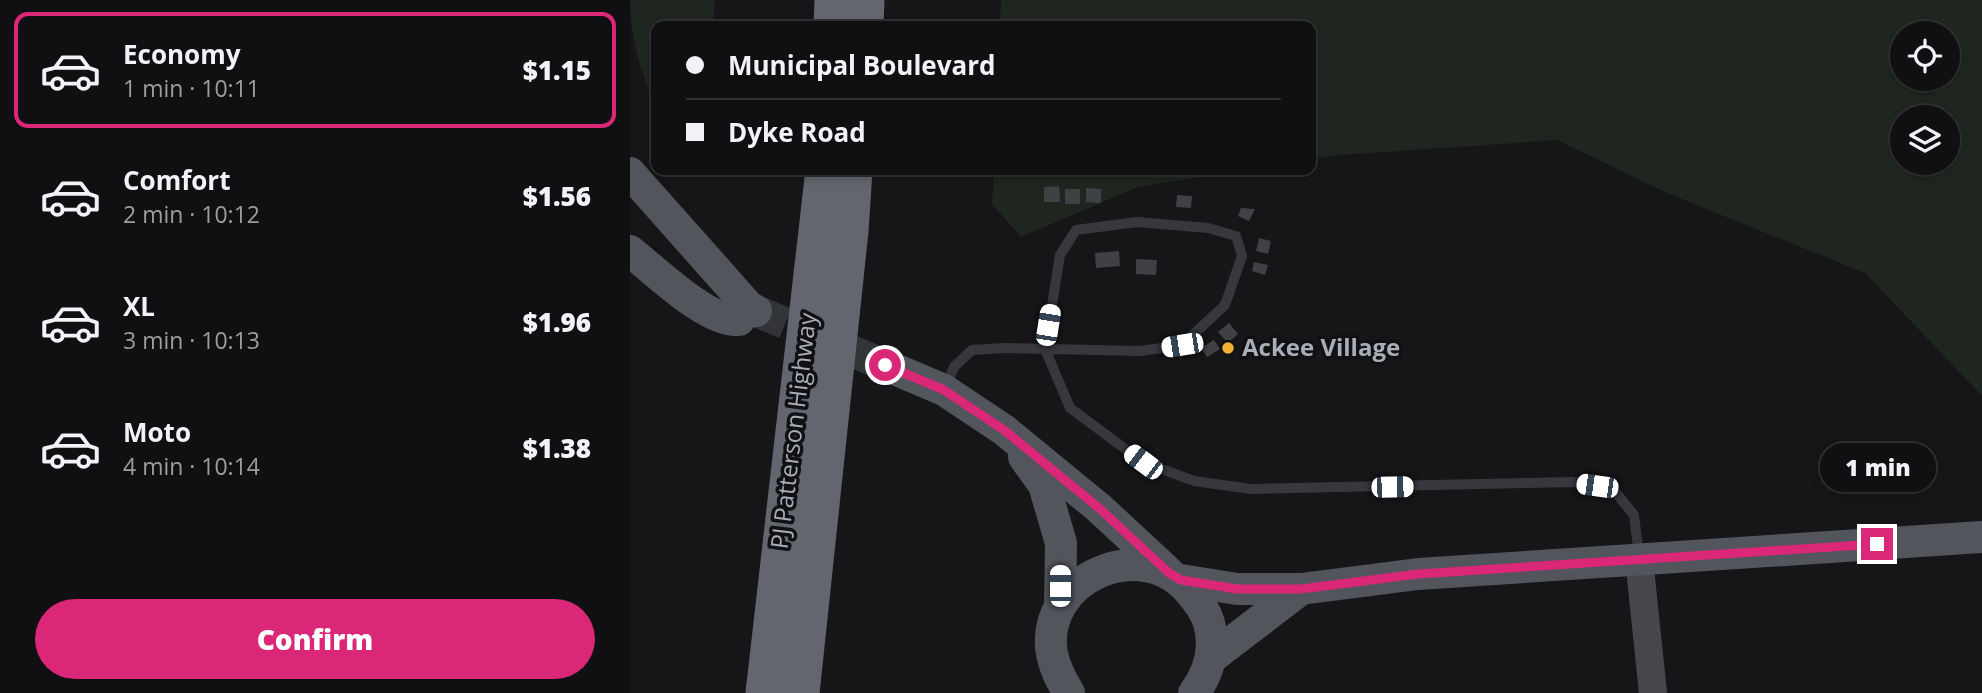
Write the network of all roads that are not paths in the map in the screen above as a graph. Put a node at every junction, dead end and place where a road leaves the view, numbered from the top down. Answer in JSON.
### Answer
{"nodes":[{"id":1,"x":833,"y":0,"type":"edge"},
{"id":2,"x":866,"y":0,"type":"edge"},
{"id":3,"x":832,"y":21,"type":"edge"},
{"id":4,"x":864,"y":21,"type":"edge"},
{"id":5,"x":630,"y":174,"type":"edge"},
{"id":6,"x":823,"y":175,"type":"edge"},
{"id":7,"x":855,"y":175,"type":"edge"},
{"id":8,"x":630,"y":251,"type":"edge"},
{"id":9,"x":1045,"y":349,"type":"junction"},
{"id":10,"x":885,"y":365,"type":"tunnel mouth"},
{"id":11,"x":944,"y":390,"type":"junction"},
{"id":12,"x":1004,"y":430,"type":"junction"},
{"id":13,"x":1982,"y":537,"type":"edge"},
{"id":14,"x":1639,"y":559,"type":"junction"},
{"id":15,"x":1175,"y":576,"type":"junction"},
{"id":16,"x":1301,"y":589,"type":"junction"},
{"id":17,"x":1060,"y":607,"type":"junction"},
{"id":18,"x":1211,"y":658,"type":"junction"},
{"id":19,"x":764,"y":693,"type":"edge"},
{"id":20,"x":801,"y":693,"type":"edge"},
{"id":21,"x":1069,"y":693,"type":"edge"},
{"id":22,"x":1194,"y":693,"type":"edge"},
{"id":23,"x":1653,"y":693,"type":"edge"}],
"edges":[{"from":1,"to":3,"type":"highway"},
{"from":2,"to":4,"type":"highway"},
{"from":5,"to":8,"type":"main road"},
{"from":6,"to":19,"type":"highway","name":"PJ Patterson Highway"},
{"from":7,"to":20,"type":"highway","name":"PJ Patterson Highway"},
{"from":9,"to":9,"type":"lane"},
{"from":9,"to":11,"type":"lane"},
{"from":9,"to":14,"type":"lane"},
{"from":10,"to":11,"type":"main road"},
{"from":11,"to":12,"type":"main road"},
{"from":12,"to":15,"type":"main road"},
{"from":12,"to":17,"type":"main road"},
{"from":13,"to":14,"type":"main road"},
{"from":14,"to":16,"type":"main road"},
{"from":14,"to":23,"type":"street"},
{"from":15,"to":16,"type":"main road"},
{"from":15,"to":17,"type":"main road"},
{"from":15,"to":18,"type":"main road"},
{"from":16,"to":18,"type":"main road"},
{"from":17,"to":21,"type":"main road"},
{"from":18,"to":22,"type":"main road"}]}
